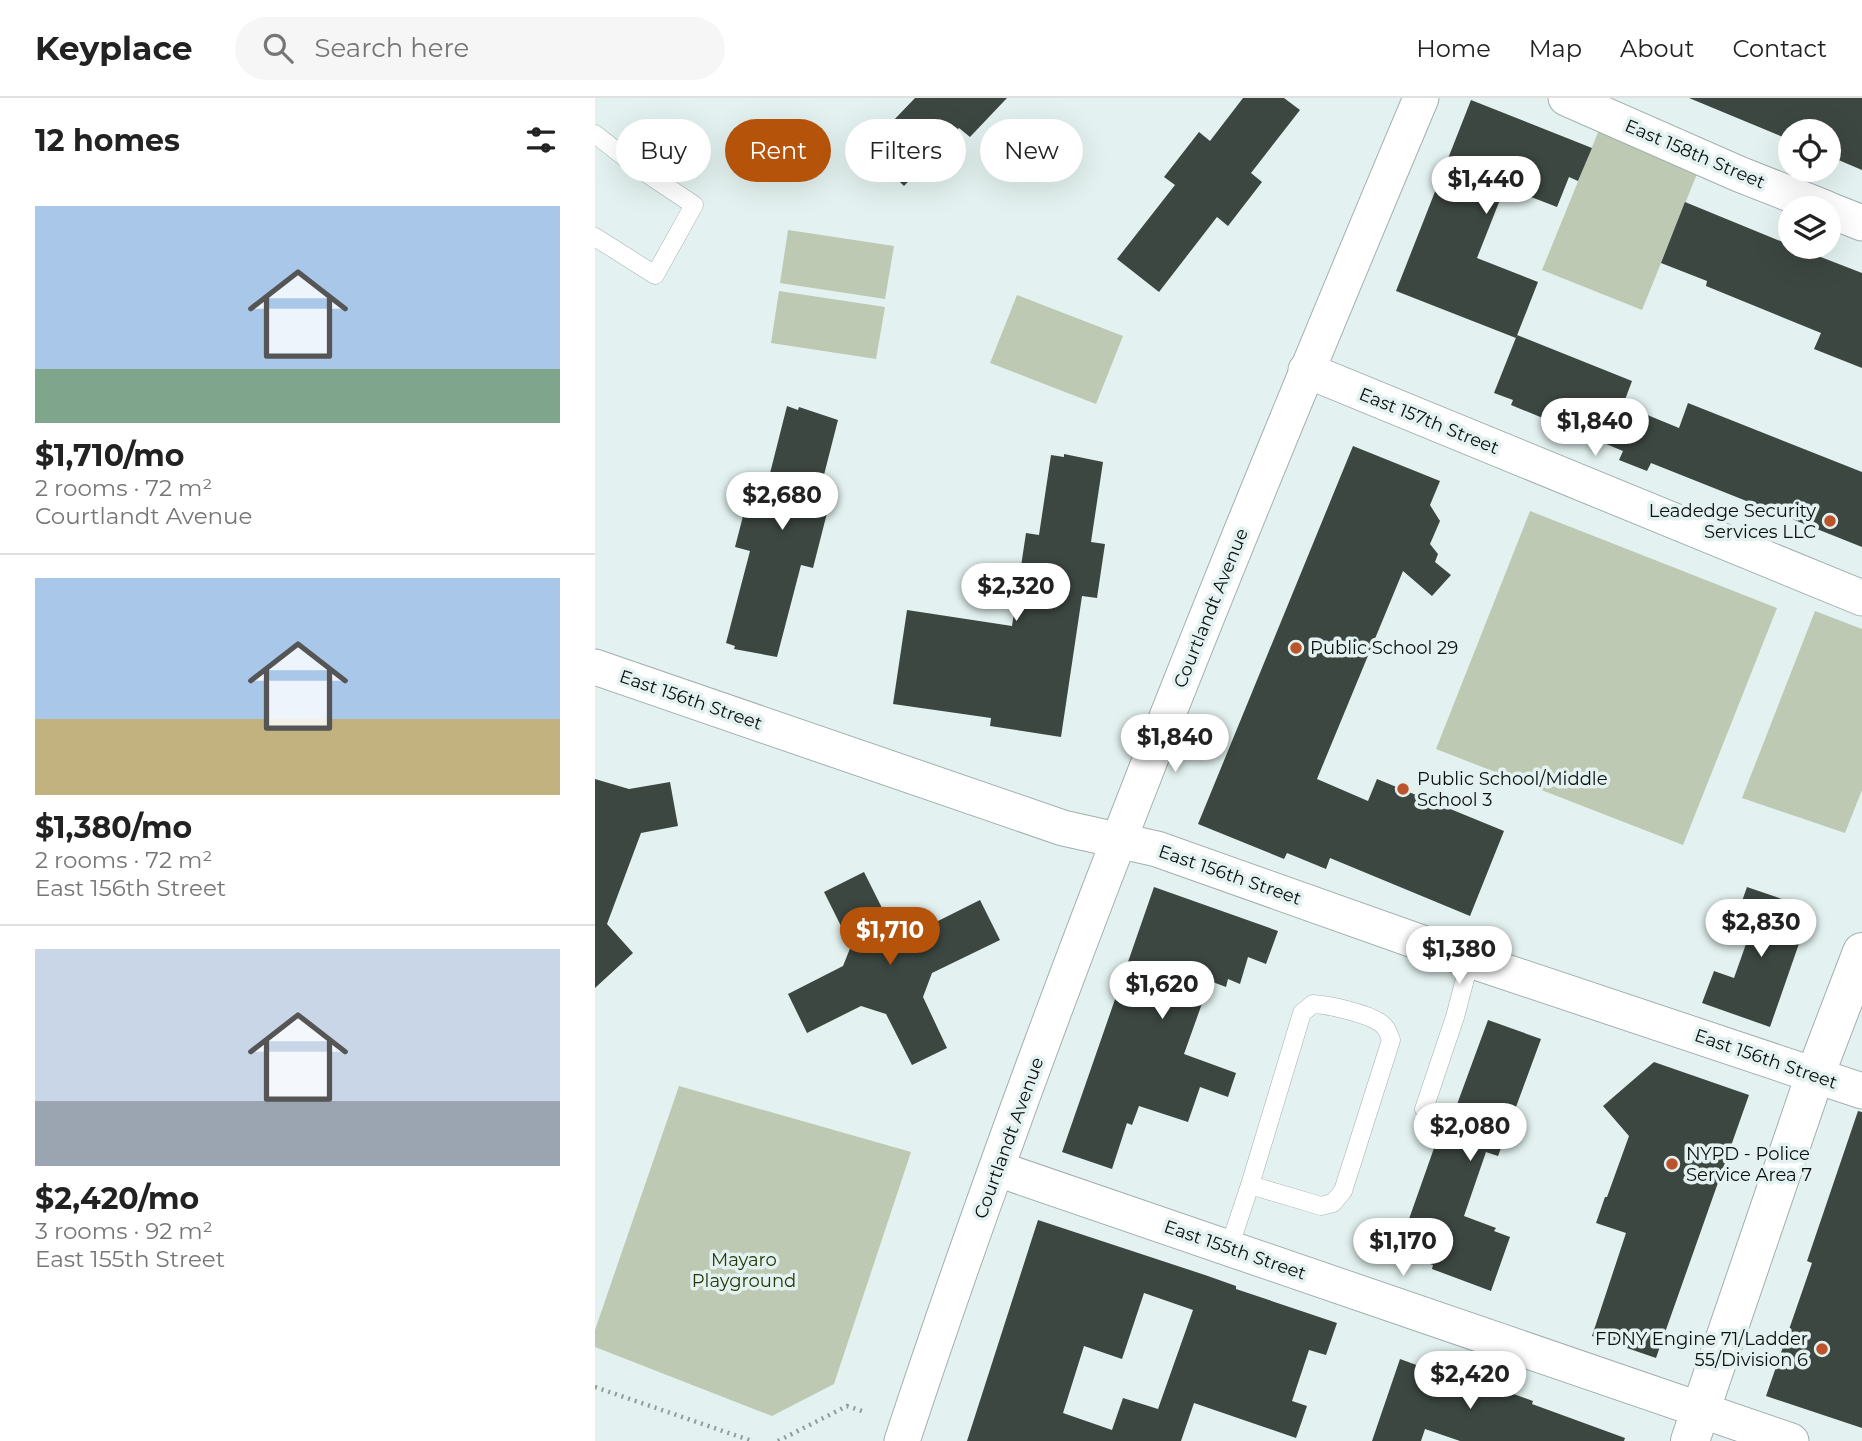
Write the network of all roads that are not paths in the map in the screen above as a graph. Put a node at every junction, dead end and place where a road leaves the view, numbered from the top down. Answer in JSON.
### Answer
{"nodes":[{"id":1,"x":1421,"y":98,"type":"edge"},
{"id":2,"x":1566,"y":98,"type":"edge"},
{"id":3,"x":595,"y":134,"type":"edge"},
{"id":4,"x":1794,"y":196,"type":"edge"},
{"id":5,"x":1841,"y":215,"type":"edge"},
{"id":6,"x":1862,"y":223,"type":"edge"},
{"id":7,"x":595,"y":237,"type":"edge"},
{"id":8,"x":1306,"y":370,"type":"junction"},
{"id":9,"x":1862,"y":598,"type":"edge"},
{"id":10,"x":595,"y":667,"type":"edge"},
{"id":11,"x":1117,"y":842,"type":"junction"},
{"id":12,"x":1862,"y":952,"type":"edge"},
{"id":13,"x":1470,"y":960,"type":"junction"},
{"id":14,"x":1815,"y":1075,"type":"junction"},
{"id":15,"x":1862,"y":1091,"type":"edge"},
{"id":16,"x":1424,"y":1109,"type":"dead end"},
{"id":17,"x":998,"y":1169,"type":"junction"},
{"id":18,"x":1250,"y":1185,"type":"junction"},
{"id":19,"x":1229,"y":1248,"type":"junction"},
{"id":20,"x":1695,"y":1425,"type":"edge"},
{"id":21,"x":902,"y":1441,"type":"edge"},
{"id":22,"x":1791,"y":1441,"type":"edge"}],
"edges":[{"from":1,"to":8,"type":"street","name":"Courtlandt Avenue"},
{"from":2,"to":4,"type":"street","name":"East 158th Street"},
{"from":3,"to":7,"type":"lane"},
{"from":5,"to":6,"type":"street","name":"East 158th Street"},
{"from":8,"to":9,"type":"street","name":"East 157th Street"},
{"from":8,"to":11,"type":"street","name":"Courtlandt Avenue"},
{"from":10,"to":11,"type":"street","name":"East 156th Street"},
{"from":11,"to":13,"type":"street","name":"East 156th Street"},
{"from":11,"to":17,"type":"street","name":"Courtlandt Avenue"},
{"from":12,"to":14,"type":"main road"},
{"from":13,"to":14,"type":"street","name":"East 156th Street"},
{"from":13,"to":16,"type":"lane"},
{"from":14,"to":15,"type":"street","name":"East 156th Street"},
{"from":14,"to":20,"type":"main road"},
{"from":17,"to":19,"type":"street","name":"East 155th Street"},
{"from":17,"to":21,"type":"street","name":"Courtlandt Avenue"},
{"from":18,"to":18,"type":"lane"},
{"from":18,"to":19,"type":"lane"},
{"from":19,"to":20,"type":"street","name":"East 155th Street"},
{"from":20,"to":22,"type":"street","name":"East 155th Street"}]}
